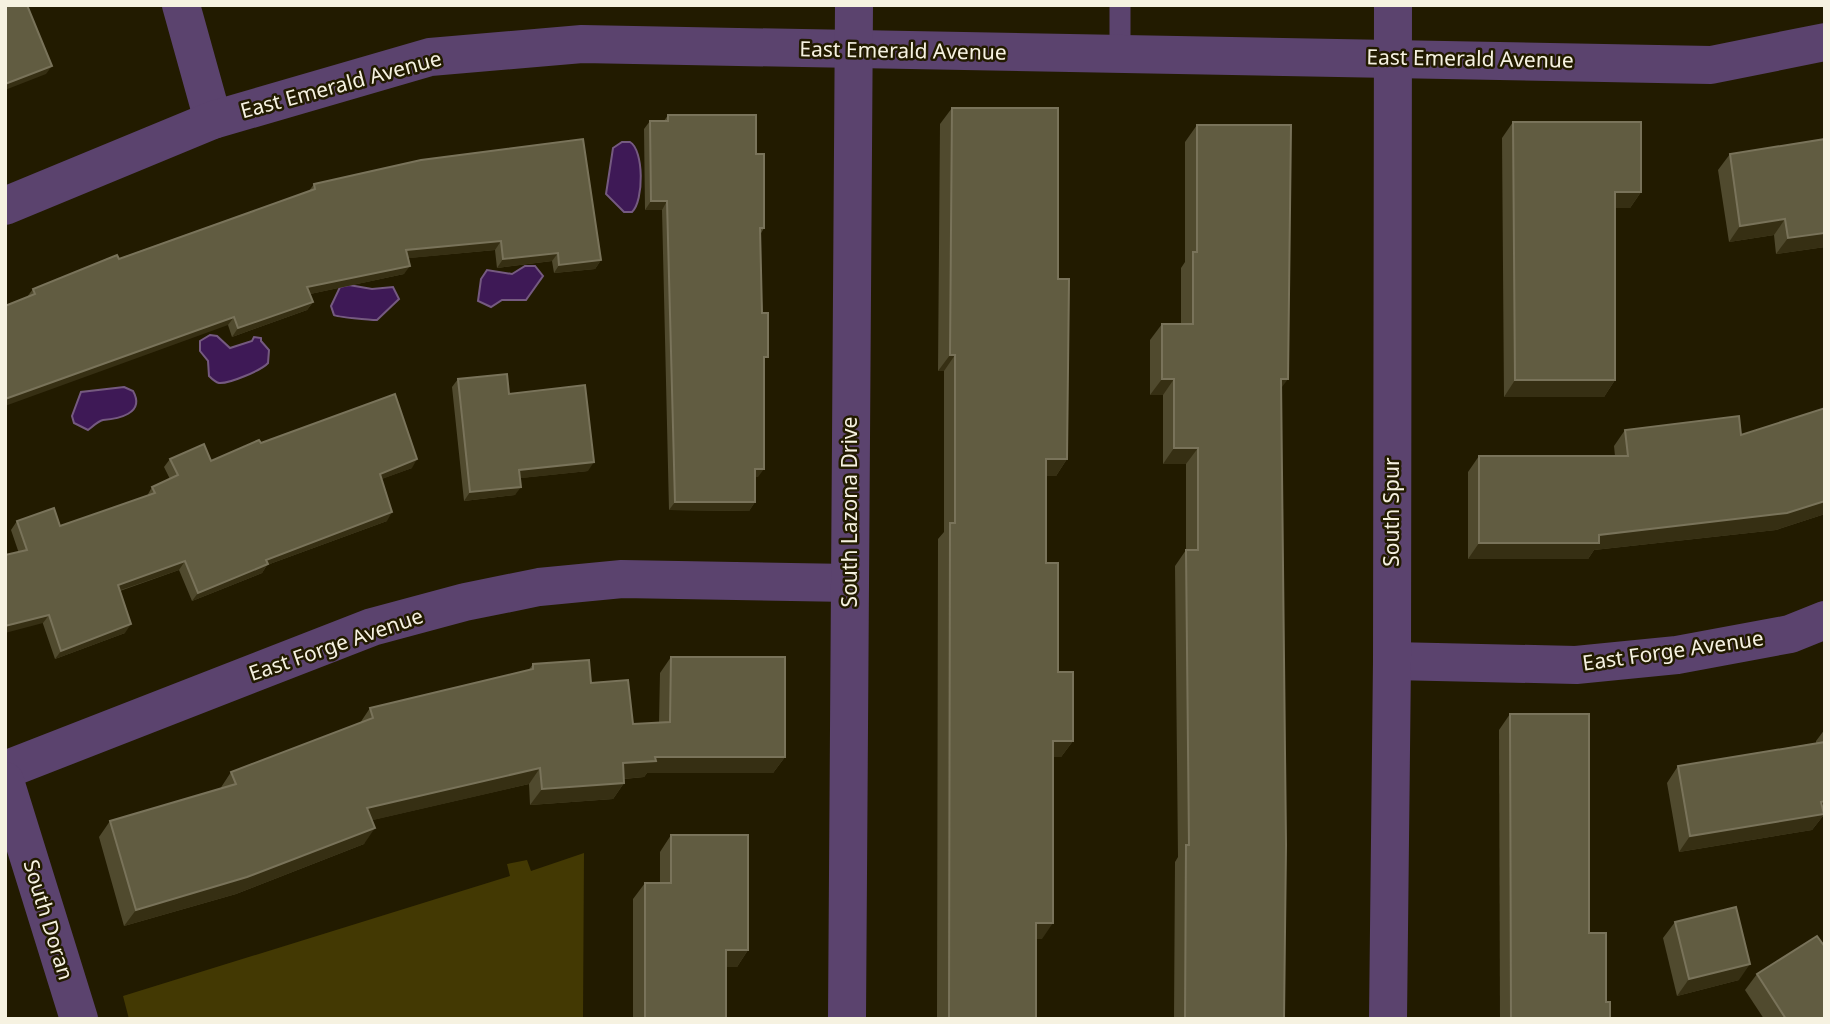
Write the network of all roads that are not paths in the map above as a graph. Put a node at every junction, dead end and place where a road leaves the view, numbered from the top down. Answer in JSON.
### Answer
{"nodes":[{"id":1,"x":181,"y":5,"type":"edge"},
{"id":2,"x":854,"y":5,"type":"edge"},
{"id":3,"x":1121,"y":5,"type":"edge"},
{"id":4,"x":1393,"y":5,"type":"edge"},
{"id":5,"x":1825,"y":42,"type":"edge"},
{"id":6,"x":854,"y":50,"type":"junction"},
{"id":7,"x":1120,"y":54,"type":"junction"},
{"id":8,"x":1392,"y":57,"type":"junction"},
{"id":9,"x":213,"y":120,"type":"junction"},
{"id":10,"x":5,"y":206,"type":"edge"},
{"id":11,"x":850,"y":583,"type":"junction"},
{"id":12,"x":1825,"y":620,"type":"edge"},
{"id":13,"x":1392,"y":661,"type":"junction"},
{"id":14,"x":5,"y":770,"type":"edge"},
{"id":15,"x":5,"y":781,"type":"edge"},
{"id":16,"x":79,"y":1019,"type":"edge"},
{"id":17,"x":847,"y":1019,"type":"edge"},
{"id":18,"x":1388,"y":1019,"type":"edge"}],
"edges":[{"from":1,"to":9,"type":"street"},
{"from":2,"to":6,"type":"street","name":"South Lazona Drive"},
{"from":3,"to":7,"type":"lane"},
{"from":4,"to":8,"type":"street","name":"South Spur"},
{"from":5,"to":8,"type":"street","name":"East Emerald Avenue"},
{"from":6,"to":7,"type":"street","name":"East Emerald Avenue"},
{"from":6,"to":9,"type":"street","name":"East Emerald Avenue"},
{"from":6,"to":11,"type":"street","name":"South Lazona Drive"},
{"from":7,"to":8,"type":"street","name":"East Emerald Avenue"},
{"from":8,"to":13,"type":"street","name":"South Spur"},
{"from":9,"to":10,"type":"street","name":"East Emerald Avenue"},
{"from":11,"to":14,"type":"street","name":"East Forge Avenue"},
{"from":11,"to":17,"type":"street","name":"South Lazona Drive"},
{"from":12,"to":13,"type":"street","name":"East Forge Avenue"},
{"from":13,"to":18,"type":"street","name":"South Spur"},
{"from":15,"to":16,"type":"street","name":"South Doran"}]}
